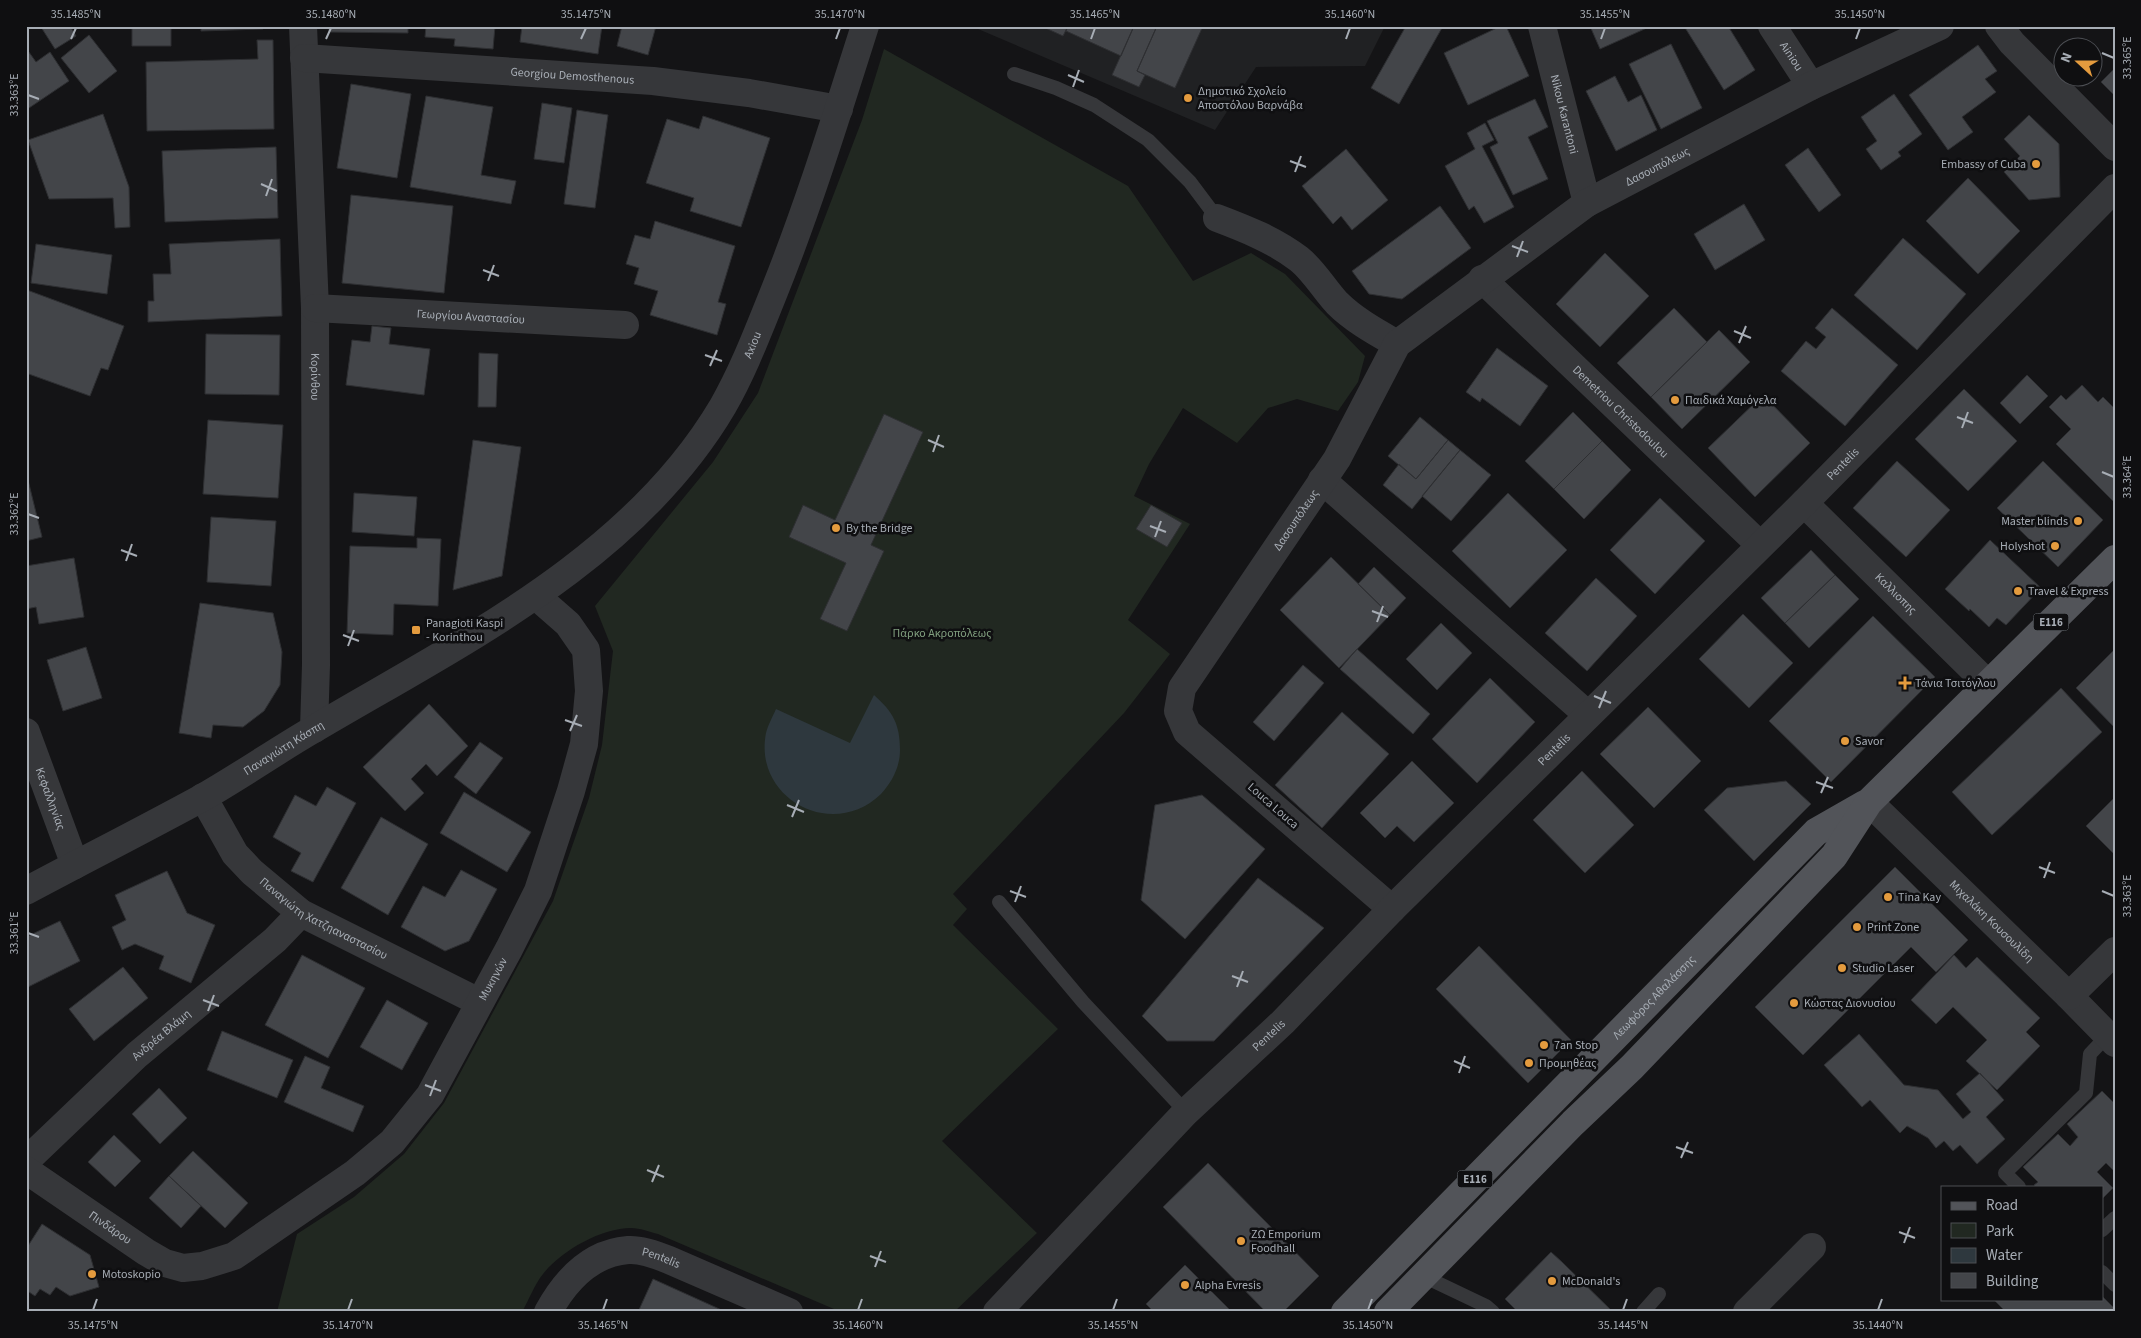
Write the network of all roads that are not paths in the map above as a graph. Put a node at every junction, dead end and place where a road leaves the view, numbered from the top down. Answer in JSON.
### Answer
{"nodes":[{"id":1,"x":303,"y":26,"type":"edge"},
{"id":2,"x":865,"y":26,"type":"edge"},
{"id":3,"x":1542,"y":26,"type":"edge"},
{"id":4,"x":1772,"y":26,"type":"edge"},
{"id":5,"x":1940,"y":26,"type":"edge"},
{"id":6,"x":1999,"y":26,"type":"edge"},
{"id":7,"x":304,"y":58,"type":"junction"},
{"id":8,"x":1014,"y":74,"type":"dead end"},
{"id":9,"x":1811,"y":86,"type":"junction"},
{"id":10,"x":839,"y":109,"type":"junction"},
{"id":11,"x":2115,"y":147,"type":"edge"},
{"id":12,"x":2115,"y":188,"type":"edge"},
{"id":13,"x":1587,"y":203,"type":"junction"},
{"id":14,"x":1217,"y":218,"type":"joint"},
{"id":15,"x":1482,"y":279,"type":"junction"},
{"id":16,"x":316,"y":308,"type":"junction"},
{"id":17,"x":625,"y":325,"type":"dead end"},
{"id":18,"x":1397,"y":344,"type":"junction"},
{"id":19,"x":1322,"y":480,"type":"junction"},
{"id":20,"x":1804,"y":503,"type":"junction"},
{"id":21,"x":1760,"y":545,"type":"junction"},
{"id":22,"x":2115,"y":559,"type":"edge"},
{"id":23,"x":536,"y":596,"type":"junction"},
{"id":24,"x":1988,"y":684,"type":"junction"},
{"id":25,"x":1182,"y":688,"type":"joint"},
{"id":26,"x":1588,"y":715,"type":"junction"},
{"id":27,"x":314,"y":729,"type":"junction"},
{"id":28,"x":26,"y":732,"type":"edge"},
{"id":29,"x":203,"y":797,"type":"junction"},
{"id":30,"x":1869,"y":802,"type":"junction"},
{"id":31,"x":75,"y":865,"type":"junction"},
{"id":32,"x":26,"y":891,"type":"edge"},
{"id":33,"x":999,"y":902,"type":"dead end"},
{"id":34,"x":1392,"y":909,"type":"junction"},
{"id":35,"x":301,"y":913,"type":"junction"},
{"id":36,"x":2115,"y":950,"type":"edge"},
{"id":37,"x":2069,"y":996,"type":"junction"},
{"id":38,"x":479,"y":1002,"type":"junction"},
{"id":39,"x":2111,"y":1039,"type":"edge"},
{"id":40,"x":1186,"y":1112,"type":"junction"},
{"id":41,"x":26,"y":1161,"type":"edge"},
{"id":42,"x":26,"y":1170,"type":"edge"},
{"id":43,"x":2018,"y":1186,"type":"edge"},
{"id":44,"x":2115,"y":1218,"type":"edge"},
{"id":45,"x":2104,"y":1228,"type":"edge"},
{"id":46,"x":1812,"y":1247,"type":"dead end"},
{"id":47,"x":202,"y":1266,"type":"joint"},
{"id":48,"x":2104,"y":1274,"type":"edge"},
{"id":49,"x":1423,"y":1276,"type":"junction"},
{"id":50,"x":2115,"y":1285,"type":"edge"},
{"id":51,"x":1659,"y":1294,"type":"dead end"},
{"id":52,"x":548,"y":1312,"type":"edge"},
{"id":53,"x":789,"y":1312,"type":"edge"},
{"id":54,"x":997,"y":1312,"type":"edge"},
{"id":55,"x":1345,"y":1312,"type":"edge"},
{"id":56,"x":1388,"y":1312,"type":"edge"},
{"id":57,"x":1493,"y":1312,"type":"edge"},
{"id":58,"x":1644,"y":1312,"type":"edge"},
{"id":59,"x":1747,"y":1312,"type":"edge"}],
"edges":[{"from":1,"to":7,"type":"street","name":"Κορίνθου"},
{"from":2,"to":10,"type":"street","name":"Axiou"},
{"from":3,"to":13,"type":"street","name":"Nikou Karantoni"},
{"from":4,"to":9,"type":"street","name":"Ainiou"},
{"from":5,"to":9,"type":"street","name":"Δασουπόλεως"},
{"from":6,"to":11,"type":"street"},
{"from":7,"to":10,"type":"street","name":"Georgiou Demosthenous"},
{"from":7,"to":16,"type":"street","name":"Κορίνθου"},
{"from":8,"to":14,"type":"lane"},
{"from":9,"to":13,"type":"street","name":"Δασουπόλεως"},
{"from":10,"to":23,"type":"street","name":"Axiou"},
{"from":12,"to":20,"type":"street","name":"Pentelis"},
{"from":13,"to":15,"type":"street","name":"Δασουπόλεως"},
{"from":14,"to":18,"type":"street"},
{"from":15,"to":18,"type":"street","name":"Δασουπόλεως"},
{"from":15,"to":21,"type":"street","name":"Demetriou Christodoulou"},
{"from":16,"to":17,"type":"street","name":"Γεωργίου Αναστασίου"},
{"from":16,"to":27,"type":"street","name":"Κορίνθου"},
{"from":18,"to":19,"type":"street","name":"Δασουπόλεως"},
{"from":19,"to":25,"type":"street","name":"Δασουπόλεως"},
{"from":19,"to":26,"type":"street"},
{"from":20,"to":21,"type":"street","name":"Pentelis"},
{"from":20,"to":24,"type":"street","name":"Καλλιοπης"},
{"from":21,"to":26,"type":"street","name":"Pentelis"},
{"from":22,"to":24,"type":"main road","name":"Λεωφόρος Αθαλάσσης","number":"E116"},
{"from":23,"to":27,"type":"street","name":"Παναγιώτη Κάσπη"},
{"from":23,"to":38,"type":"street","name":"Μυκηνών"},
{"from":24,"to":30,"type":"main road","name":"Λεωφόρος Αθαλάσσης","number":"E116"},
{"from":25,"to":34,"type":"street","name":"Louca Louca"},
{"from":26,"to":34,"type":"street","name":"Pentelis"},
{"from":27,"to":29,"type":"street","name":"Παναγιώτη Κάσπη"},
{"from":28,"to":31,"type":"street","name":"Κεφαλληνίας"},
{"from":29,"to":31,"type":"street","name":"Παναγιώτη Κάσπη"},
{"from":29,"to":35,"type":"street","name":"Παναγιώτη Χατζηαναστασίου"},
{"from":30,"to":37,"type":"street","name":"Μιχαλάκη Κουσουλίδη"},
{"from":30,"to":49,"type":"main road","name":"Λεωφόρος Αθαλάσσης","number":"E116"},
{"from":30,"to":55,"type":"main road","name":"Λεωφόρος Αθαλάσσης","number":"E116"},
{"from":31,"to":32,"type":"street","name":"Παναγιώτη Κάσπη"},
{"from":33,"to":40,"type":"lane"},
{"from":34,"to":40,"type":"street","name":"Pentelis"},
{"from":35,"to":38,"type":"street","name":"Παναγιώτη Χατζηαναστασίου"},
{"from":35,"to":41,"type":"street","name":"Ανδρέα Βλάμη"},
{"from":36,"to":37,"type":"street"},
{"from":37,"to":39,"type":"street","name":"Μιχαλάκη Κουσουλίδη"},
{"from":38,"to":47,"type":"street","name":"Μυκηνών"},
{"from":39,"to":43,"type":"lane"},
{"from":40,"to":54,"type":"street","name":"Pentelis"},
{"from":42,"to":47,"type":"street","name":"Πινδάρου"},
{"from":44,"to":45,"type":"lane"},
{"from":46,"to":59,"type":"street"},
{"from":48,"to":50,"type":"lane"},
{"from":49,"to":56,"type":"main road","name":"Λεωφόρος Αθαλάσσης","number":"E116"},
{"from":49,"to":57,"type":"lane"},
{"from":51,"to":58,"type":"lane"},
{"from":52,"to":53,"type":"street","name":"Pentelis"}]}
